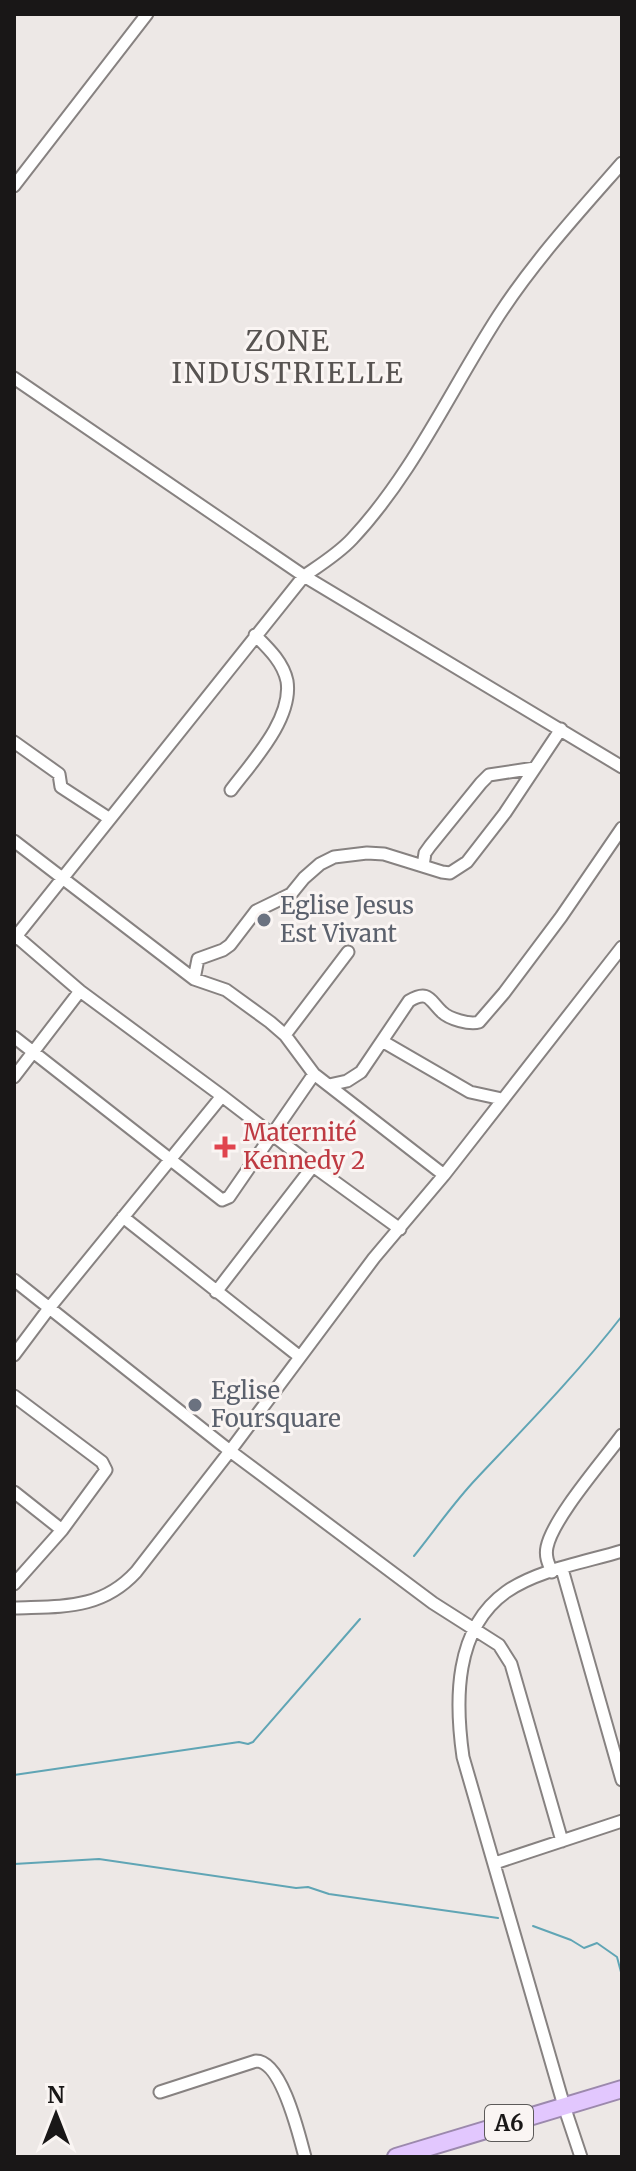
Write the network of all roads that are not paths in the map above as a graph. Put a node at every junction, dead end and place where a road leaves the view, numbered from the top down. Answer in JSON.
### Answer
{"nodes":[{"id":1,"x":147,"y":14,"type":"edge"},
{"id":2,"x":622,"y":163,"type":"edge"},
{"id":3,"x":14,"y":186,"type":"edge"},
{"id":4,"x":14,"y":378,"type":"edge"},
{"id":5,"x":304,"y":576,"type":"junction"},
{"id":6,"x":255,"y":635,"type":"junction"},
{"id":7,"x":561,"y":729,"type":"junction"},
{"id":8,"x":14,"y":742,"type":"edge"},
{"id":9,"x":622,"y":767,"type":"edge"},
{"id":10,"x":535,"y":768,"type":"junction"},
{"id":11,"x":231,"y":790,"type":"dead end"},
{"id":12,"x":110,"y":819,"type":"junction"},
{"id":13,"x":622,"y":828,"type":"edge"},
{"id":14,"x":14,"y":841,"type":"edge"},
{"id":15,"x":423,"y":866,"type":"junction"},
{"id":16,"x":63,"y":878,"type":"junction"},
{"id":17,"x":15,"y":938,"type":"edge"},
{"id":18,"x":622,"y":947,"type":"edge"},
{"id":19,"x":348,"y":952,"type":"dead end"},
{"id":20,"x":194,"y":979,"type":"junction"},
{"id":21,"x":80,"y":991,"type":"junction"},
{"id":22,"x":285,"y":1035,"type":"junction"},
{"id":23,"x":14,"y":1037,"type":"edge"},
{"id":24,"x":382,"y":1041,"type":"junction"},
{"id":25,"x":33,"y":1052,"type":"junction"},
{"id":26,"x":314,"y":1074,"type":"junction"},
{"id":27,"x":14,"y":1077,"type":"edge"},
{"id":28,"x":329,"y":1085,"type":"junction"},
{"id":29,"x":222,"y":1096,"type":"junction"},
{"id":30,"x":502,"y":1099,"type":"junction"},
{"id":31,"x":272,"y":1136,"type":"junction"},
{"id":32,"x":171,"y":1158,"type":"junction"},
{"id":33,"x":313,"y":1166,"type":"junction"},
{"id":34,"x":444,"y":1175,"type":"junction"},
{"id":35,"x":123,"y":1217,"type":"junction"},
{"id":36,"x":400,"y":1229,"type":"junction"},
{"id":37,"x":14,"y":1280,"type":"edge"},
{"id":38,"x":216,"y":1292,"type":"junction"},
{"id":39,"x":50,"y":1307,"type":"junction"},
{"id":40,"x":14,"y":1355,"type":"edge"},
{"id":41,"x":300,"y":1357,"type":"junction"},
{"id":42,"x":14,"y":1396,"type":"edge"},
{"id":43,"x":622,"y":1435,"type":"edge"},
{"id":44,"x":230,"y":1451,"type":"junction"},
{"id":45,"x":14,"y":1492,"type":"edge"},
{"id":46,"x":62,"y":1530,"type":"junction"},
{"id":47,"x":622,"y":1551,"type":"edge"},
{"id":48,"x":557,"y":1570,"type":"junction"},
{"id":49,"x":14,"y":1584,"type":"edge"},
{"id":50,"x":14,"y":1608,"type":"edge"},
{"id":51,"x":474,"y":1629,"type":"junction"},
{"id":52,"x":622,"y":1780,"type":"edge"},
{"id":53,"x":622,"y":1821,"type":"edge"},
{"id":54,"x":562,"y":1841,"type":"junction"},
{"id":55,"x":495,"y":1863,"type":"junction"},
{"id":56,"x":622,"y":2089,"type":"edge"},
{"id":57,"x":160,"y":2092,"type":"dead end"},
{"id":58,"x":564,"y":2106,"type":"junction"},
{"id":59,"x":420,"y":2154,"type":"edge"},
{"id":60,"x":305,"y":2157,"type":"edge"},
{"id":61,"x":396,"y":2157,"type":"edge"},
{"id":62,"x":581,"y":2157,"type":"edge"}],
"edges":[{"from":1,"to":3,"type":"street"},
{"from":2,"to":5,"type":"street"},
{"from":4,"to":5,"type":"street"},
{"from":5,"to":6,"type":"street"},
{"from":5,"to":7,"type":"street"},
{"from":6,"to":11,"type":"street"},
{"from":6,"to":12,"type":"street"},
{"from":7,"to":9,"type":"street"},
{"from":7,"to":10,"type":"street"},
{"from":8,"to":12,"type":"street"},
{"from":10,"to":15,"type":"street"},
{"from":10,"to":15,"type":"street"},
{"from":12,"to":16,"type":"street"},
{"from":13,"to":24,"type":"street"},
{"from":14,"to":16,"type":"street"},
{"from":15,"to":20,"type":"street"},
{"from":16,"to":17,"type":"street"},
{"from":16,"to":20,"type":"street"},
{"from":17,"to":21,"type":"street"},
{"from":18,"to":30,"type":"street"},
{"from":19,"to":22,"type":"street"},
{"from":20,"to":22,"type":"street"},
{"from":21,"to":25,"type":"street"},
{"from":21,"to":29,"type":"street"},
{"from":22,"to":26,"type":"street"},
{"from":23,"to":25,"type":"street"},
{"from":24,"to":28,"type":"street"},
{"from":24,"to":30,"type":"street"},
{"from":25,"to":27,"type":"street"},
{"from":25,"to":32,"type":"street"},
{"from":26,"to":28,"type":"street"},
{"from":26,"to":31,"type":"street"},
{"from":28,"to":34,"type":"street"},
{"from":29,"to":31,"type":"street"},
{"from":29,"to":32,"type":"street"},
{"from":30,"to":34,"type":"street"},
{"from":31,"to":32,"type":"street"},
{"from":31,"to":33,"type":"street"},
{"from":32,"to":35,"type":"street"},
{"from":33,"to":36,"type":"street"},
{"from":33,"to":38,"type":"street"},
{"from":34,"to":36,"type":"street"},
{"from":35,"to":38,"type":"street"},
{"from":35,"to":39,"type":"street"},
{"from":36,"to":41,"type":"street"},
{"from":37,"to":39,"type":"street"},
{"from":38,"to":41,"type":"street"},
{"from":39,"to":40,"type":"street"},
{"from":39,"to":44,"type":"street"},
{"from":41,"to":44,"type":"street"},
{"from":42,"to":46,"type":"street"},
{"from":43,"to":48,"type":"street"},
{"from":44,"to":50,"type":"street"},
{"from":44,"to":51,"type":"street"},
{"from":45,"to":46,"type":"street"},
{"from":46,"to":49,"type":"street"},
{"from":47,"to":48,"type":"street"},
{"from":48,"to":51,"type":"street"},
{"from":48,"to":52,"type":"street"},
{"from":51,"to":54,"type":"street"},
{"from":51,"to":55,"type":"street"},
{"from":53,"to":54,"type":"street"},
{"from":54,"to":55,"type":"street"},
{"from":55,"to":58,"type":"street"},
{"from":56,"to":58,"type":"highway","number":"A6"},
{"from":57,"to":60,"type":"street"},
{"from":58,"to":59,"type":"highway","number":"A6"},
{"from":58,"to":62,"type":"street"},
{"from":59,"to":61,"type":"highway","number":"A6"}]}
